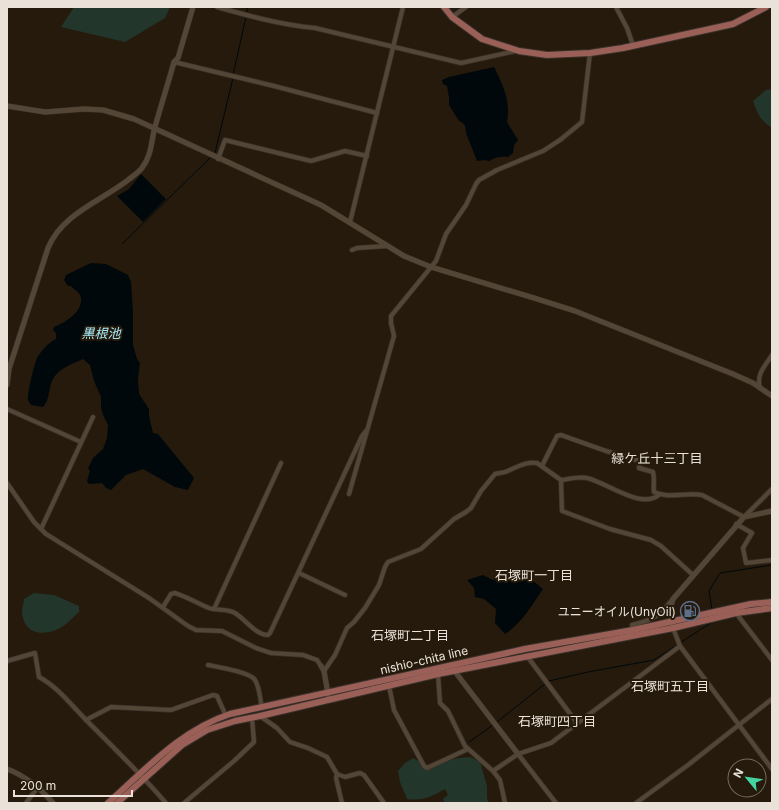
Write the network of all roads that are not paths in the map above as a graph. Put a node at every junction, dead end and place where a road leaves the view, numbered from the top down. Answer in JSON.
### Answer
{"nodes":[{"id":1,"x":193,"y":7,"type":"edge"},
{"id":2,"x":218,"y":7,"type":"edge"},
{"id":3,"x":403,"y":7,"type":"edge"},
{"id":4,"x":444,"y":7,"type":"edge"},
{"id":5,"x":466,"y":7,"type":"edge"},
{"id":6,"x":616,"y":7,"type":"edge"},
{"id":7,"x":766,"y":7,"type":"edge"},
{"id":8,"x":452,"y":17,"type":"junction"},
{"id":9,"x":633,"y":45,"type":"junction"},
{"id":10,"x":393,"y":47,"type":"junction"},
{"id":11,"x":519,"y":51,"type":"junction"},
{"id":12,"x":590,"y":53,"type":"junction"},
{"id":13,"x":174,"y":62,"type":"junction"},
{"id":14,"x":7,"y":106,"type":"edge"},
{"id":15,"x":377,"y":113,"type":"junction"},
{"id":16,"x":155,"y":130,"type":"junction"},
{"id":17,"x":367,"y":156,"type":"junction"},
{"id":18,"x":214,"y":157,"type":"junction"},
{"id":19,"x":350,"y":222,"type":"junction"},
{"id":20,"x":387,"y":246,"type":"junction"},
{"id":21,"x":352,"y":250,"type":"dead end"},
{"id":22,"x":431,"y":267,"type":"junction"},
{"id":23,"x":772,"y":354,"type":"edge"},
{"id":24,"x":8,"y":369,"type":"edge"},
{"id":25,"x":7,"y":385,"type":"edge"},
{"id":26,"x":760,"y":388,"type":"junction"},
{"id":27,"x":772,"y":396,"type":"edge"},
{"id":28,"x":7,"y":409,"type":"edge"},
{"id":29,"x":93,"y":417,"type":"dead end"},
{"id":30,"x":368,"y":430,"type":"junction"},
{"id":31,"x":81,"y":442,"type":"junction"},
{"id":32,"x":281,"y":463,"type":"dead end"},
{"id":33,"x":542,"y":466,"type":"junction"},
{"id":34,"x":561,"y":480,"type":"junction"},
{"id":35,"x":7,"y":483,"type":"edge"},
{"id":36,"x":772,"y":489,"type":"edge"},
{"id":37,"x":349,"y":494,"type":"dead end"},
{"id":38,"x":660,"y":494,"type":"junction"},
{"id":39,"x":772,"y":511,"type":"edge"},
{"id":40,"x":744,"y":516,"type":"junction"},
{"id":41,"x":736,"y":524,"type":"junction"},
{"id":42,"x":41,"y":529,"type":"junction"},
{"id":43,"x":772,"y":560,"type":"edge"},
{"id":44,"x":299,"y":573,"type":"junction"},
{"id":45,"x":693,"y":575,"type":"junction"},
{"id":46,"x":345,"y":595,"type":"dead end"},
{"id":47,"x":673,"y":599,"type":"junction"},
{"id":48,"x":772,"y":602,"type":"edge"},
{"id":49,"x":163,"y":607,"type":"junction"},
{"id":50,"x":772,"y":608,"type":"edge"},
{"id":51,"x":214,"y":609,"type":"junction"},
{"id":52,"x":736,"y":614,"type":"junction"},
{"id":53,"x":714,"y":616,"type":"junction"},
{"id":54,"x":673,"y":625,"type":"junction"},
{"id":55,"x":633,"y":630,"type":"junction"},
{"id":56,"x":680,"y":646,"type":"junction"},
{"id":57,"x":527,"y":656,"type":"junction"},
{"id":58,"x":772,"y":660,"type":"edge"},
{"id":59,"x":7,"y":661,"type":"edge"},
{"id":60,"x":208,"y":665,"type":"dead end"},
{"id":61,"x":321,"y":666,"type":"joint"},
{"id":62,"x":453,"y":668,"type":"junction"},
{"id":63,"x":324,"y":671,"type":"junction"},
{"id":64,"x":438,"y":674,"type":"junction"},
{"id":65,"x":389,"y":686,"type":"junction"},
{"id":66,"x":327,"y":693,"type":"junction"},
{"id":67,"x":772,"y":699,"type":"edge"},
{"id":68,"x":329,"y":700,"type":"junction"},
{"id":69,"x":262,"y":708,"type":"junction"},
{"id":70,"x":226,"y":716,"type":"junction"},
{"id":71,"x":260,"y":716,"type":"junction"},
{"id":72,"x":252,"y":718,"type":"junction"},
{"id":73,"x":86,"y":720,"type":"junction"},
{"id":74,"x":577,"y":723,"type":"junction"},
{"id":75,"x":739,"y":725,"type":"junction"},
{"id":76,"x":468,"y":749,"type":"junction"},
{"id":77,"x":518,"y":754,"type":"junction"},
{"id":78,"x":7,"y":769,"type":"edge"},
{"id":79,"x":772,"y":769,"type":"edge"},
{"id":80,"x":493,"y":771,"type":"junction"},
{"id":81,"x":337,"y":774,"type":"junction"},
{"id":82,"x":142,"y":776,"type":"junction"},
{"id":83,"x":38,"y":787,"type":"junction"},
{"id":84,"x":26,"y":803,"type":"edge"},
{"id":85,"x":53,"y":803,"type":"edge"},
{"id":86,"x":108,"y":803,"type":"edge"},
{"id":87,"x":117,"y":803,"type":"edge"},
{"id":88,"x":166,"y":803,"type":"edge"},
{"id":89,"x":184,"y":803,"type":"edge"},
{"id":90,"x":342,"y":803,"type":"edge"},
{"id":91,"x":384,"y":803,"type":"edge"},
{"id":92,"x":505,"y":803,"type":"edge"},
{"id":93,"x":556,"y":803,"type":"edge"},
{"id":94,"x":636,"y":803,"type":"edge"}],
"edges":[{"from":1,"to":13,"type":"street"},
{"from":2,"to":10,"type":"street"},
{"from":3,"to":10,"type":"street"},
{"from":4,"to":8,"type":"main road"},
{"from":5,"to":8,"type":"street"},
{"from":6,"to":9,"type":"street"},
{"from":7,"to":9,"type":"main road"},
{"from":8,"to":11,"type":"main road"},
{"from":9,"to":12,"type":"main road"},
{"from":10,"to":11,"type":"street"},
{"from":10,"to":15,"type":"street"},
{"from":11,"to":12,"type":"main road"},
{"from":12,"to":22,"type":"street"},
{"from":13,"to":15,"type":"street"},
{"from":13,"to":16,"type":"street"},
{"from":14,"to":16,"type":"street"},
{"from":15,"to":17,"type":"street"},
{"from":16,"to":18,"type":"street"},
{"from":16,"to":24,"type":"street"},
{"from":17,"to":18,"type":"street"},
{"from":17,"to":19,"type":"street"},
{"from":18,"to":19,"type":"street"},
{"from":19,"to":20,"type":"street"},
{"from":20,"to":21,"type":"street"},
{"from":20,"to":22,"type":"street"},
{"from":22,"to":26,"type":"street"},
{"from":22,"to":30,"type":"street"},
{"from":23,"to":26,"type":"street"},
{"from":24,"to":25,"type":"street"},
{"from":26,"to":27,"type":"street"},
{"from":28,"to":31,"type":"street"},
{"from":29,"to":31,"type":"street"},
{"from":30,"to":37,"type":"street"},
{"from":30,"to":44,"type":"street"},
{"from":31,"to":42,"type":"street"},
{"from":32,"to":51,"type":"street"},
{"from":33,"to":34,"type":"street"},
{"from":33,"to":38,"type":"street"},
{"from":33,"to":63,"type":"street"},
{"from":34,"to":38,"type":"street"},
{"from":34,"to":45,"type":"street"},
{"from":35,"to":42,"type":"street"},
{"from":36,"to":40,"type":"street"},
{"from":38,"to":40,"type":"street"},
{"from":39,"to":40,"type":"street"},
{"from":40,"to":41,"type":"street"},
{"from":41,"to":43,"type":"street"},
{"from":41,"to":45,"type":"street"},
{"from":42,"to":49,"type":"street"},
{"from":44,"to":46,"type":"street"},
{"from":44,"to":51,"type":"street"},
{"from":45,"to":47,"type":"street"},
{"from":47,"to":54,"type":"street"},
{"from":47,"to":55,"type":"street"},
{"from":48,"to":53,"type":"main road","name":"nishio-chita line"},
{"from":49,"to":51,"type":"street"},
{"from":49,"to":61,"type":"street"},
{"from":50,"to":52,"type":"main road","name":"nishio-chita line"},
{"from":52,"to":53,"type":"main road","name":"nishio-chita line"},
{"from":52,"to":58,"type":"street"},
{"from":53,"to":54,"type":"main road","name":"nishio-chita line"},
{"from":54,"to":55,"type":"main road","name":"nishio-chita line"},
{"from":54,"to":56,"type":"street"},
{"from":54,"to":57,"type":"main road","name":"nishio-chita line"},
{"from":55,"to":62,"type":"main road","name":"nishio-chita line"},
{"from":56,"to":74,"type":"street"},
{"from":56,"to":75,"type":"street"},
{"from":57,"to":62,"type":"main road","name":"nishio-chita line"},
{"from":57,"to":74,"type":"street"},
{"from":59,"to":73,"type":"street"},
{"from":60,"to":69,"type":"street"},
{"from":61,"to":63,"type":"street"},
{"from":62,"to":64,"type":"main road","name":"nishio-chita line"},
{"from":62,"to":66,"type":"main road","name":"nishio-chita line"},
{"from":62,"to":77,"type":"street"},
{"from":63,"to":66,"type":"street"},
{"from":64,"to":65,"type":"main road","name":"nishio-chita line"},
{"from":64,"to":76,"type":"street"},
{"from":65,"to":68,"type":"main road","name":"nishio-chita line"},
{"from":65,"to":76,"type":"street"},
{"from":66,"to":68,"type":"street"},
{"from":66,"to":69,"type":"main road","name":"nishio-chita line"},
{"from":67,"to":75,"type":"street"},
{"from":68,"to":71,"type":"main road","name":"nishio-chita line"},
{"from":69,"to":70,"type":"main road","name":"nishio-chita line"},
{"from":70,"to":73,"type":"street"},
{"from":70,"to":82,"type":"main road","name":"nishio-chita line"},
{"from":71,"to":72,"type":"main road","name":"nishio-chita line"},
{"from":71,"to":81,"type":"street"},
{"from":72,"to":82,"type":"main road","name":"nishio-chita line"},
{"from":72,"to":89,"type":"street"},
{"from":73,"to":82,"type":"street"},
{"from":74,"to":77,"type":"street"},
{"from":75,"to":79,"type":"street"},
{"from":75,"to":94,"type":"street"},
{"from":76,"to":80,"type":"street"},
{"from":77,"to":80,"type":"street"},
{"from":77,"to":93,"type":"street"},
{"from":78,"to":83,"type":"street"},
{"from":80,"to":92,"type":"street"},
{"from":81,"to":90,"type":"street"},
{"from":81,"to":91,"type":"street"},
{"from":82,"to":86,"type":"main road","name":"nishio-chita line"},
{"from":82,"to":87,"type":"main road","name":"nishio-chita line"},
{"from":82,"to":88,"type":"street"},
{"from":83,"to":84,"type":"street"},
{"from":83,"to":85,"type":"street"}]}
